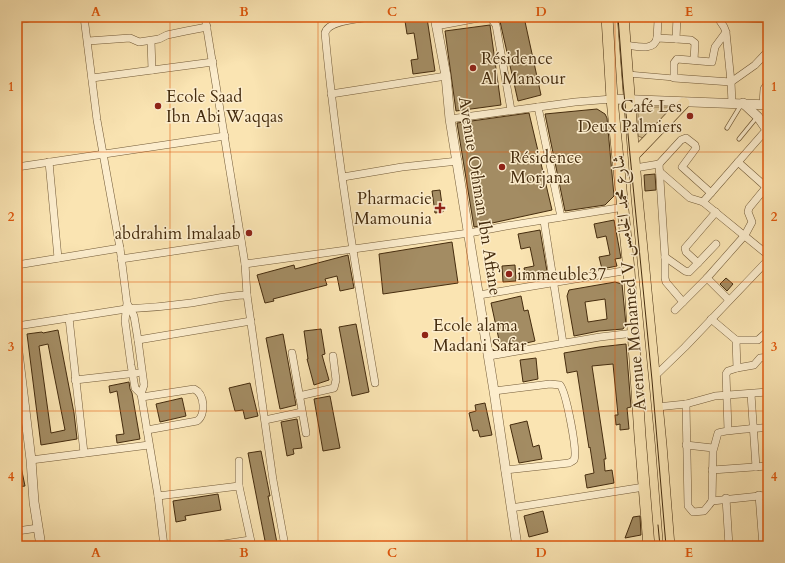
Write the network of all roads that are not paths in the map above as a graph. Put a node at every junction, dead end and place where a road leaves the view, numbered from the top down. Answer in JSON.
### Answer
{"nodes":[{"id":1,"x":36,"y":17,"type":"edge"},
{"id":2,"x":84,"y":17,"type":"edge"},
{"id":3,"x":205,"y":17,"type":"edge"},
{"id":4,"x":372,"y":17,"type":"edge"},
{"id":5,"x":484,"y":17,"type":"edge"},
{"id":6,"x":490,"y":17,"type":"edge"},
{"id":7,"x":607,"y":17,"type":"edge"},
{"id":8,"x":623,"y":17,"type":"edge"},
{"id":9,"x":677,"y":17,"type":"edge"},
{"id":10,"x":718,"y":17,"type":"edge"},
{"id":11,"x":768,"y":19,"type":"edge"},
{"id":12,"x":17,"y":20,"type":"edge"},
{"id":13,"x":658,"y":21,"type":"dead end"},
{"id":14,"x":436,"y":22,"type":"edge"},
{"id":15,"x":207,"y":27,"type":"junction"},
{"id":16,"x":726,"y":32,"type":"junction"},
{"id":17,"x":657,"y":38,"type":"junction"},
{"id":18,"x":676,"y":39,"type":"junction"},
{"id":19,"x":88,"y":41,"type":"junction"},
{"id":20,"x":150,"y":41,"type":"junction"},
{"id":21,"x":625,"y":44,"type":"junction"},
{"id":22,"x":768,"y":51,"type":"edge"},
{"id":23,"x":694,"y":60,"type":"junction"},
{"id":24,"x":213,"y":62,"type":"junction"},
{"id":25,"x":152,"y":70,"type":"junction"},
{"id":26,"x":628,"y":74,"type":"junction"},
{"id":27,"x":446,"y":76,"type":"junction"},
{"id":28,"x":92,"y":78,"type":"junction"},
{"id":29,"x":674,"y":78,"type":"junction"},
{"id":30,"x":731,"y":82,"type":"junction"},
{"id":31,"x":768,"y":83,"type":"edge"},
{"id":32,"x":331,"y":94,"type":"junction"},
{"id":33,"x":612,"y":99,"type":"junction"},
{"id":34,"x":629,"y":100,"type":"junction"},
{"id":35,"x":684,"y":102,"type":"junction"},
{"id":36,"x":732,"y":103,"type":"junction"},
{"id":37,"x":742,"y":103,"type":"junction"},
{"id":38,"x":765,"y":105,"type":"edge"},
{"id":39,"x":538,"y":107,"type":"junction"},
{"id":40,"x":511,"y":110,"type":"junction"},
{"id":41,"x":758,"y":117,"type":"junction"},
{"id":42,"x":450,"y":118,"type":"junction"},
{"id":43,"x":727,"y":128,"type":"dead end"},
{"id":44,"x":767,"y":132,"type":"edge"},
{"id":45,"x":226,"y":136,"type":"junction"},
{"id":46,"x":739,"y":139,"type":"dead end"},
{"id":47,"x":103,"y":154,"type":"junction"},
{"id":48,"x":634,"y":155,"type":"junction"},
{"id":49,"x":458,"y":161,"type":"junction"},
{"id":50,"x":49,"y":162,"type":"junction"},
{"id":51,"x":738,"y":162,"type":"junction"},
{"id":52,"x":659,"y":164,"type":"junction"},
{"id":53,"x":17,"y":167,"type":"edge"},
{"id":54,"x":635,"y":168,"type":"junction"},
{"id":55,"x":660,"y":172,"type":"junction"},
{"id":56,"x":343,"y":177,"type":"junction"},
{"id":57,"x":767,"y":186,"type":"edge"},
{"id":58,"x":711,"y":193,"type":"junction"},
{"id":59,"x":703,"y":202,"type":"junction"},
{"id":60,"x":624,"y":207,"type":"junction"},
{"id":61,"x":716,"y":212,"type":"junction"},
{"id":62,"x":561,"y":218,"type":"junction"},
{"id":63,"x":544,"y":220,"type":"junction"},
{"id":64,"x":469,"y":233,"type":"junction"},
{"id":65,"x":745,"y":235,"type":"junction"},
{"id":66,"x":241,"y":241,"type":"junction"},
{"id":67,"x":716,"y":244,"type":"dead end"},
{"id":68,"x":120,"y":248,"type":"junction"},
{"id":69,"x":354,"y":250,"type":"junction"},
{"id":70,"x":768,"y":255,"type":"edge"},
{"id":71,"x":665,"y":257,"type":"junction"},
{"id":72,"x":58,"y":258,"type":"junction"},
{"id":73,"x":121,"y":259,"type":"junction"},
{"id":74,"x":768,"y":260,"type":"edge"},
{"id":75,"x":698,"y":263,"type":"junction"},
{"id":76,"x":245,"y":264,"type":"junction"},
{"id":77,"x":17,"y":265,"type":"edge"},
{"id":78,"x":629,"y":270,"type":"junction"},
{"id":79,"x":706,"y":278,"type":"junction"},
{"id":80,"x":553,"y":282,"type":"junction"},
{"id":81,"x":247,"y":295,"type":"junction"},
{"id":82,"x":478,"y":295,"type":"junction"},
{"id":83,"x":729,"y":300,"type":"junction"},
{"id":84,"x":683,"y":302,"type":"junction"},
{"id":85,"x":128,"y":307,"type":"junction"},
{"id":86,"x":675,"y":310,"type":"dead end"},
{"id":87,"x":69,"y":318,"type":"junction"},
{"id":88,"x":711,"y":319,"type":"junction"},
{"id":89,"x":251,"y":321,"type":"junction"},
{"id":90,"x":17,"y":326,"type":"edge"},
{"id":91,"x":768,"y":331,"type":"edge"},
{"id":92,"x":634,"y":333,"type":"junction"},
{"id":93,"x":138,"y":340,"type":"junction"},
{"id":94,"x":736,"y":340,"type":"junction"},
{"id":95,"x":564,"y":343,"type":"junction"},
{"id":96,"x":17,"y":344,"type":"edge"},
{"id":97,"x":292,"y":353,"type":"dead end"},
{"id":98,"x":333,"y":356,"type":"dead end"},
{"id":99,"x":489,"y":356,"type":"junction"},
{"id":100,"x":768,"y":357,"type":"edge"},
{"id":101,"x":737,"y":368,"type":"junction"},
{"id":102,"x":142,"y":372,"type":"junction"},
{"id":103,"x":133,"y":373,"type":"junction"},
{"id":104,"x":654,"y":377,"type":"junction"},
{"id":105,"x":75,"y":380,"type":"junction"},
{"id":106,"x":375,"y":383,"type":"dead end"},
{"id":107,"x":19,"y":384,"type":"edge"},
{"id":108,"x":494,"y":390,"type":"junction"},
{"id":109,"x":768,"y":392,"type":"edge"},
{"id":110,"x":751,"y":394,"type":"junction"},
{"id":111,"x":727,"y":395,"type":"junction"},
{"id":112,"x":141,"y":396,"type":"junction"},
{"id":113,"x":299,"y":396,"type":"junction"},
{"id":114,"x":686,"y":404,"type":"junction"},
{"id":115,"x":657,"y":406,"type":"junction"},
{"id":116,"x":302,"y":412,"type":"junction"},
{"id":117,"x":265,"y":420,"type":"junction"},
{"id":118,"x":768,"y":428,"type":"edge"},
{"id":119,"x":753,"y":429,"type":"junction"},
{"id":120,"x":147,"y":430,"type":"junction"},
{"id":121,"x":728,"y":430,"type":"junction"},
{"id":122,"x":306,"y":433,"type":"dead end"},
{"id":123,"x":149,"y":445,"type":"junction"},
{"id":124,"x":686,"y":445,"type":"junction"},
{"id":125,"x":714,"y":448,"type":"junction"},
{"id":126,"x":84,"y":453,"type":"junction"},
{"id":127,"x":31,"y":460,"type":"junction"},
{"id":128,"x":239,"y":461,"type":"dead end"},
{"id":129,"x":756,"y":466,"type":"junction"},
{"id":130,"x":768,"y":466,"type":"edge"},
{"id":131,"x":505,"y":470,"type":"junction"},
{"id":132,"x":712,"y":470,"type":"junction"},
{"id":133,"x":239,"y":486,"type":"junction"},
{"id":134,"x":644,"y":487,"type":"junction"},
{"id":135,"x":759,"y":495,"type":"junction"},
{"id":136,"x":768,"y":495,"type":"edge"},
{"id":137,"x":158,"y":496,"type":"junction"},
{"id":138,"x":726,"y":498,"type":"junction"},
{"id":139,"x":712,"y":501,"type":"junction"},
{"id":140,"x":511,"y":508,"type":"junction"},
{"id":141,"x":38,"y":528,"type":"junction"},
{"id":142,"x":17,"y":531,"type":"edge"},
{"id":143,"x":251,"y":543,"type":"edge"},
{"id":144,"x":41,"y":546,"type":"edge"},
{"id":145,"x":164,"y":546,"type":"edge"},
{"id":146,"x":211,"y":546,"type":"edge"},
{"id":147,"x":285,"y":546,"type":"edge"},
{"id":148,"x":517,"y":546,"type":"edge"},
{"id":149,"x":649,"y":546,"type":"edge"},
{"id":150,"x":669,"y":546,"type":"edge"},
{"id":151,"x":729,"y":546,"type":"edge"},
{"id":152,"x":763,"y":546,"type":"edge"}],
"edges":[{"from":1,"to":12,"type":"street"},
{"from":2,"to":19,"type":"street"},
{"from":3,"to":15,"type":"street"},
{"from":4,"to":32,"type":"street"},
{"from":5,"to":14,"type":"street"},
{"from":6,"to":40,"type":"street"},
{"from":7,"to":33,"type":"main road","name":"Avenue Mohamed V شارع محمد الخامس"},
{"from":8,"to":21,"type":"main road","name":"Avenue Mohamed V شارع محمد الخامس"},
{"from":9,"to":18,"type":"street"},
{"from":10,"to":11,"type":"street"},
{"from":10,"to":16,"type":"street"},
{"from":13,"to":17,"type":"street"},
{"from":14,"to":27,"type":"street","name":"Avenue Othman Ibn Affane"},
{"from":15,"to":20,"type":"street"},
{"from":15,"to":24,"type":"street"},
{"from":16,"to":23,"type":"street"},
{"from":16,"to":30,"type":"street"},
{"from":17,"to":18,"type":"street"},
{"from":17,"to":21,"type":"street"},
{"from":18,"to":23,"type":"street"},
{"from":19,"to":20,"type":"street"},
{"from":19,"to":28,"type":"street"},
{"from":20,"to":25,"type":"street"},
{"from":21,"to":26,"type":"main road","name":"Avenue Mohamed V شارع محمد الخامس"},
{"from":22,"to":30,"type":"street"},
{"from":23,"to":29,"type":"street"},
{"from":24,"to":25,"type":"street"},
{"from":24,"to":45,"type":"street"},
{"from":25,"to":28,"type":"street"},
{"from":26,"to":29,"type":"street"},
{"from":26,"to":34,"type":"main road","name":"Avenue Mohamed V شارع محمد الخامس"},
{"from":27,"to":32,"type":"street"},
{"from":27,"to":42,"type":"street","name":"Avenue Othman Ibn Affane"},
{"from":28,"to":47,"type":"street"},
{"from":29,"to":30,"type":"street"},
{"from":30,"to":36,"type":"street"},
{"from":31,"to":38,"type":"street"},
{"from":32,"to":56,"type":"street"},
{"from":33,"to":34,"type":"street"},
{"from":33,"to":39,"type":"street"},
{"from":33,"to":60,"type":"main road","name":"Avenue Mohamed V شارع محمد الخامس"},
{"from":34,"to":35,"type":"street"},
{"from":34,"to":48,"type":"main road","name":"Avenue Mohamed V شارع محمد الخامس"},
{"from":35,"to":36,"type":"street"},
{"from":35,"to":48,"type":"main road"},
{"from":36,"to":37,"type":"street"},
{"from":37,"to":38,"type":"street"},
{"from":37,"to":41,"type":"street"},
{"from":37,"to":43,"type":"lane"},
{"from":39,"to":40,"type":"street"},
{"from":39,"to":62,"type":"street"},
{"from":40,"to":42,"type":"street"},
{"from":41,"to":44,"type":"street"},
{"from":41,"to":46,"type":"lane"},
{"from":42,"to":49,"type":"street","name":"Avenue Othman Ibn Affane"},
{"from":44,"to":51,"type":"street"},
{"from":45,"to":47,"type":"street"},
{"from":45,"to":66,"type":"street"},
{"from":47,"to":50,"type":"street"},
{"from":47,"to":68,"type":"street"},
{"from":48,"to":54,"type":"main road","name":"Avenue Mohamed V شارع محمد الخامس"},
{"from":49,"to":56,"type":"street"},
{"from":49,"to":64,"type":"street","name":"Avenue Othman Ibn Affane"},
{"from":50,"to":53,"type":"street"},
{"from":50,"to":72,"type":"street"},
{"from":51,"to":57,"type":"street"},
{"from":51,"to":58,"type":"street"},
{"from":52,"to":54,"type":"street"},
{"from":52,"to":55,"type":"street"},
{"from":52,"to":58,"type":"street"},
{"from":54,"to":104,"type":"main road","name":"Avenue Mohamed V شارع محمد الخامس"},
{"from":55,"to":59,"type":"street"},
{"from":55,"to":71,"type":"street"},
{"from":56,"to":69,"type":"street"},
{"from":57,"to":65,"type":"street"},
{"from":58,"to":59,"type":"street"},
{"from":59,"to":61,"type":"street"},
{"from":60,"to":62,"type":"street"},
{"from":60,"to":78,"type":"main road","name":"Avenue Mohamed V شارع محمد الخامس"},
{"from":61,"to":65,"type":"street"},
{"from":61,"to":75,"type":"street"},
{"from":62,"to":63,"type":"street"},
{"from":63,"to":64,"type":"street"},
{"from":63,"to":80,"type":"street"},
{"from":64,"to":69,"type":"street"},
{"from":64,"to":82,"type":"street","name":"Avenue Othman Ibn Affane"},
{"from":65,"to":70,"type":"street"},
{"from":65,"to":79,"type":"street"},
{"from":66,"to":73,"type":"street"},
{"from":66,"to":76,"type":"street"},
{"from":67,"to":75,"type":"street"},
{"from":68,"to":72,"type":"street"},
{"from":68,"to":73,"type":"street"},
{"from":69,"to":76,"type":"street"},
{"from":69,"to":106,"type":"street"},
{"from":71,"to":75,"type":"street"},
{"from":71,"to":84,"type":"street"},
{"from":72,"to":77,"type":"street"},
{"from":73,"to":85,"type":"street"},
{"from":74,"to":83,"type":"street"},
{"from":76,"to":81,"type":"street"},
{"from":78,"to":80,"type":"street"},
{"from":78,"to":92,"type":"main road","name":"Avenue Mohamed V شارع محمد الخامس"},
{"from":79,"to":83,"type":"street"},
{"from":79,"to":84,"type":"street"},
{"from":80,"to":82,"type":"street"},
{"from":80,"to":95,"type":"street"},
{"from":81,"to":85,"type":"street"},
{"from":81,"to":89,"type":"street"},
{"from":82,"to":99,"type":"street","name":"Avenue Othman Ibn Affane"},
{"from":83,"to":88,"type":"street"},
{"from":84,"to":86,"type":"street"},
{"from":85,"to":87,"type":"street"},
{"from":85,"to":93,"type":"street"},
{"from":85,"to":103,"type":"street"},
{"from":87,"to":90,"type":"street"},
{"from":87,"to":105,"type":"street"},
{"from":88,"to":94,"type":"street"},
{"from":88,"to":104,"type":"street"},
{"from":89,"to":93,"type":"street"},
{"from":89,"to":117,"type":"street"},
{"from":91,"to":94,"type":"street"},
{"from":92,"to":95,"type":"street"},
{"from":92,"to":134,"type":"main road","name":"Avenue Mohamed V شارع محمد الخامس"},
{"from":93,"to":102,"type":"street"},
{"from":94,"to":101,"type":"street"},
{"from":95,"to":99,"type":"street"},
{"from":96,"to":107,"type":"street"},
{"from":97,"to":113,"type":"street"},
{"from":98,"to":113,"type":"street"},
{"from":99,"to":108,"type":"street","name":"Avenue Othman Ibn Affane"},
{"from":100,"to":101,"type":"street"},
{"from":101,"to":111,"type":"street"},
{"from":102,"to":103,"type":"street"},
{"from":102,"to":112,"type":"street"},
{"from":103,"to":105,"type":"street"},
{"from":103,"to":112,"type":"street"},
{"from":104,"to":115,"type":"main road","name":"Avenue Mohamed V شارع محمد الخامس"},
{"from":105,"to":126,"type":"street"},
{"from":107,"to":127,"type":"street"},
{"from":108,"to":131,"type":"street","name":"Avenue Othman Ibn Affane"},
{"from":108,"to":131,"type":"street"},
{"from":109,"to":110,"type":"street"},
{"from":110,"to":111,"type":"street"},
{"from":110,"to":119,"type":"street"},
{"from":111,"to":114,"type":"street"},
{"from":111,"to":121,"type":"street"},
{"from":112,"to":120,"type":"street"},
{"from":112,"to":120,"type":"street"},
{"from":113,"to":116,"type":"street"},
{"from":114,"to":115,"type":"street"},
{"from":114,"to":124,"type":"street"},
{"from":115,"to":150,"type":"main road","name":"Avenue Mohamed V شارع محمد الخامس"},
{"from":116,"to":117,"type":"street"},
{"from":116,"to":122,"type":"street"},
{"from":117,"to":147,"type":"street"},
{"from":118,"to":119,"type":"street"},
{"from":119,"to":121,"type":"street"},
{"from":119,"to":129,"type":"street"},
{"from":120,"to":123,"type":"street"},
{"from":121,"to":125,"type":"street"},
{"from":123,"to":126,"type":"street"},
{"from":123,"to":137,"type":"street"},
{"from":124,"to":125,"type":"street"},
{"from":124,"to":139,"type":"street"},
{"from":125,"to":132,"type":"street"},
{"from":126,"to":127,"type":"street"},
{"from":127,"to":141,"type":"street"},
{"from":128,"to":133,"type":"street"},
{"from":129,"to":130,"type":"street"},
{"from":129,"to":132,"type":"street"},
{"from":131,"to":140,"type":"street","name":"Avenue Othman Ibn Affane"},
{"from":132,"to":139,"type":"street"},
{"from":133,"to":137,"type":"street"},
{"from":133,"to":143,"type":"street"},
{"from":134,"to":140,"type":"street"},
{"from":134,"to":149,"type":"main road","name":"Avenue Mohamed V شارع محمد الخامس"},
{"from":135,"to":136,"type":"street"},
{"from":135,"to":138,"type":"street"},
{"from":135,"to":152,"type":"street"},
{"from":137,"to":145,"type":"street"},
{"from":138,"to":139,"type":"street"},
{"from":138,"to":151,"type":"street"},
{"from":140,"to":148,"type":"street","name":"Avenue Othman Ibn Affane"},
{"from":141,"to":142,"type":"street"},
{"from":141,"to":144,"type":"street"},
{"from":143,"to":146,"type":"street"}]}
